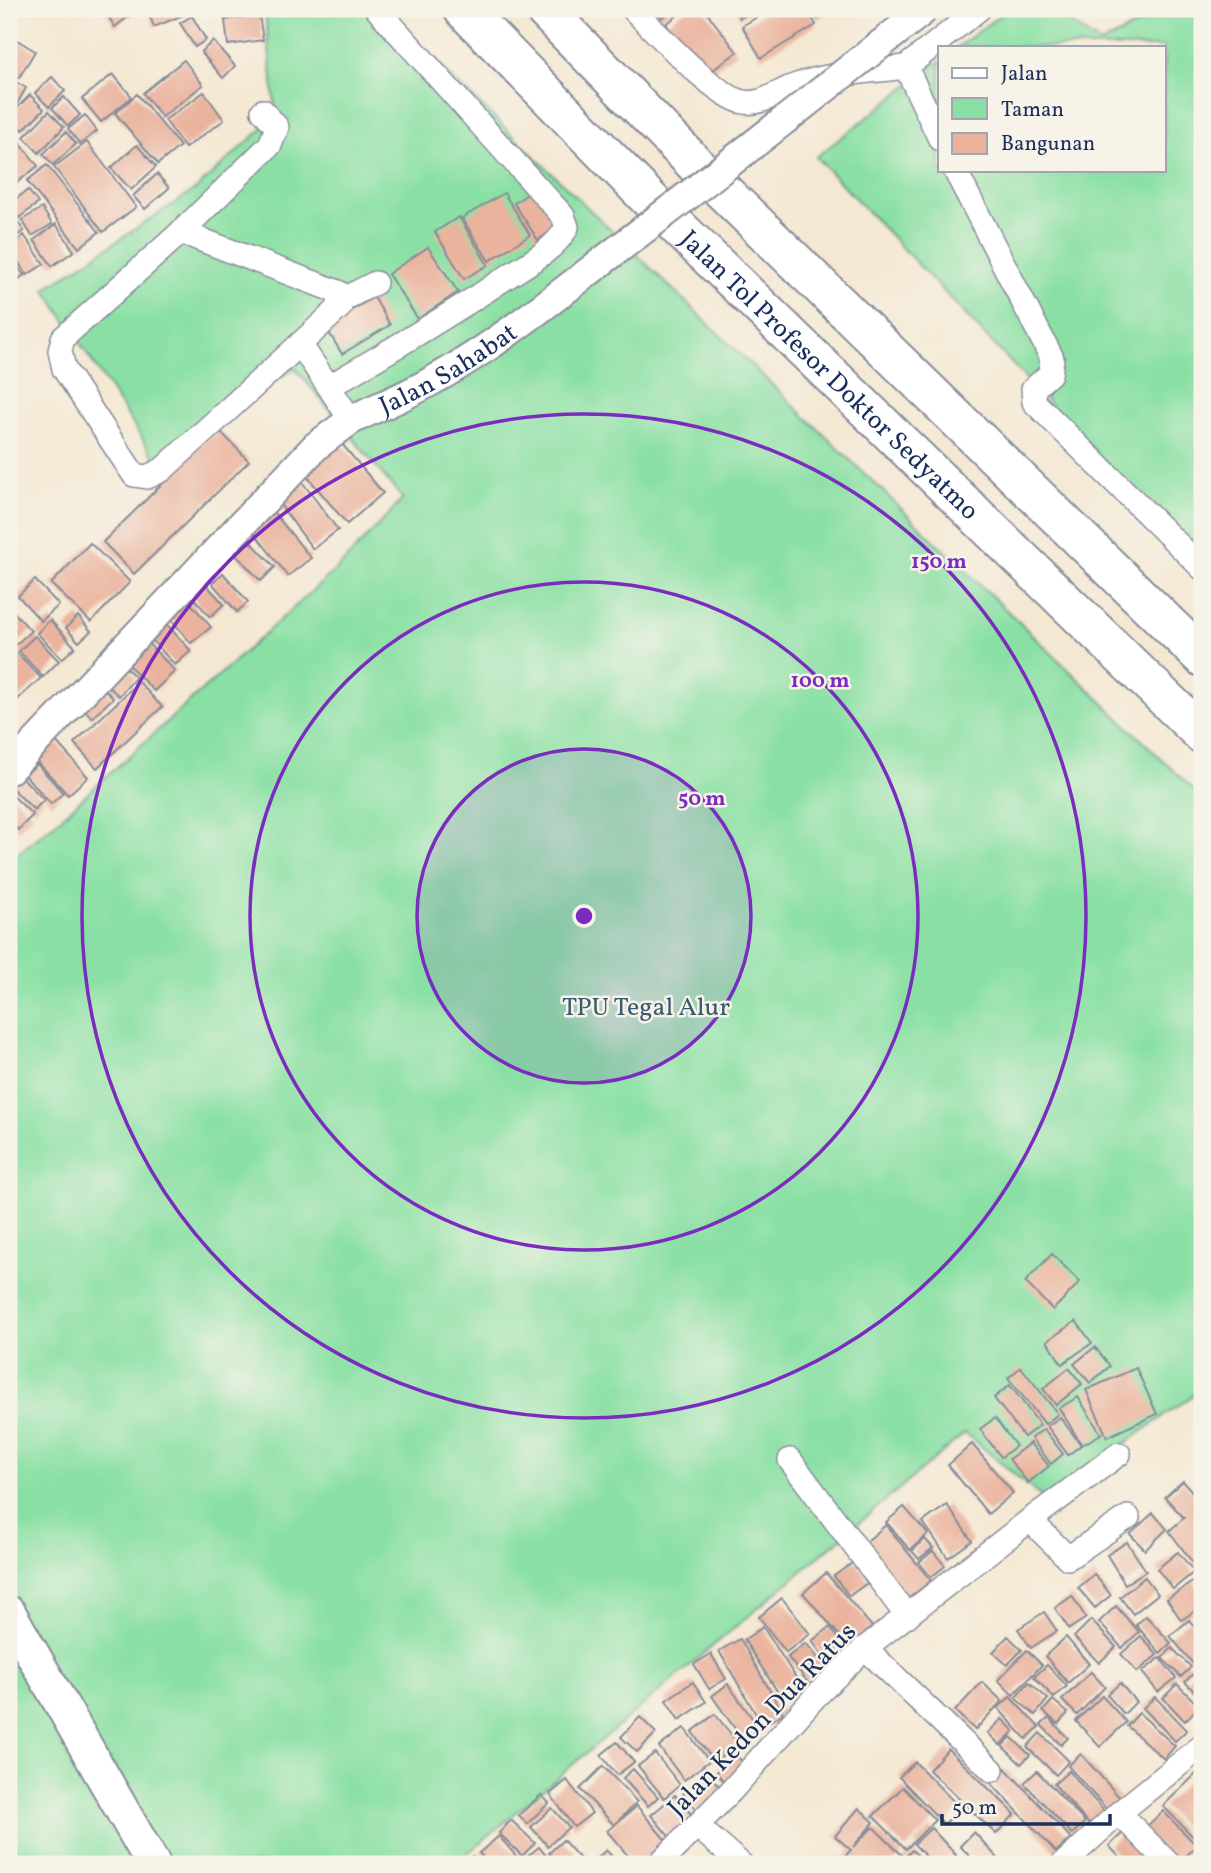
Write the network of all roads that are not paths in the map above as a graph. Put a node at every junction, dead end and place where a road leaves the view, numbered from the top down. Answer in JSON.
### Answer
{"nodes":[{"id":1,"x":377,"y":9,"type":"edge"},
{"id":2,"x":463,"y":9,"type":"edge"},
{"id":3,"x":544,"y":9,"type":"edge"},
{"id":4,"x":633,"y":9,"type":"edge"},
{"id":5,"x":925,"y":9,"type":"edge"},
{"id":6,"x":979,"y":9,"type":"edge"},
{"id":7,"x":906,"y":67,"type":"junction"},
{"id":8,"x":263,"y":111,"type":"dead end"},
{"id":9,"x":938,"y":135,"type":"edge"},
{"id":10,"x":956,"y":172,"type":"edge"},
{"id":11,"x":181,"y":232,"type":"junction"},
{"id":12,"x":375,"y":283,"type":"dead end"},
{"id":13,"x":342,"y":300,"type":"junction"},
{"id":14,"x":299,"y":344,"type":"junction"},
{"id":15,"x":330,"y":386,"type":"junction"},
{"id":16,"x":363,"y":415,"type":"junction"},
{"id":17,"x":1202,"y":568,"type":"edge"},
{"id":18,"x":1202,"y":657,"type":"edge"},
{"id":19,"x":1202,"y":734,"type":"edge"},
{"id":20,"x":9,"y":771,"type":"edge"},
{"id":21,"x":1119,"y":1454,"type":"dead end"},
{"id":22,"x":790,"y":1460,"type":"dead end"},
{"id":23,"x":1128,"y":1517,"type":"dead end"},
{"id":24,"x":1030,"y":1520,"type":"junction"},
{"id":25,"x":9,"y":1613,"type":"edge"},
{"id":26,"x":907,"y":1616,"type":"junction"},
{"id":27,"x":865,"y":1648,"type":"junction"},
{"id":28,"x":1202,"y":1746,"type":"edge"},
{"id":29,"x":992,"y":1770,"type":"dead end"},
{"id":30,"x":1119,"y":1813,"type":"junction"},
{"id":31,"x":697,"y":1826,"type":"junction"},
{"id":32,"x":1075,"y":1860,"type":"edge"},
{"id":33,"x":153,"y":1864,"type":"edge"},
{"id":34,"x":659,"y":1864,"type":"edge"},
{"id":35,"x":741,"y":1864,"type":"edge"},
{"id":36,"x":1169,"y":1864,"type":"edge"}],
"edges":[{"from":1,"to":15,"type":"street"},
{"from":2,"to":19,"type":"highway","name":"Jalan Tol Profesor Doktor Sedyatmo"},
{"from":3,"to":18,"type":"highway"},
{"from":4,"to":7,"type":"street"},
{"from":5,"to":16,"type":"street","name":"Jalan Sahabat","bridge":true},
{"from":6,"to":7,"type":"street"},
{"from":7,"to":9,"type":"street"},
{"from":8,"to":11,"type":"street"},
{"from":10,"to":17,"type":"street"},
{"from":11,"to":13,"type":"street"},
{"from":11,"to":14,"type":"street"},
{"from":12,"to":13,"type":"street"},
{"from":13,"to":14,"type":"street"},
{"from":14,"to":15,"type":"street"},
{"from":15,"to":16,"type":"street"},
{"from":16,"to":20,"type":"street","name":"Jalan Sahabat"},
{"from":21,"to":24,"type":"street","name":"Jalan Kedon Dua Ratus"},
{"from":22,"to":26,"type":"street"},
{"from":23,"to":24,"type":"street"},
{"from":24,"to":26,"type":"street","name":"Jalan Kedon Dua Ratus"},
{"from":25,"to":33,"type":"main road"},
{"from":26,"to":27,"type":"street","name":"Jalan Kedon Dua Ratus"},
{"from":27,"to":29,"type":"street"},
{"from":27,"to":31,"type":"street","name":"Jalan Kedon Dua Ratus"},
{"from":28,"to":30,"type":"street"},
{"from":30,"to":32,"type":"street"},
{"from":30,"to":36,"type":"street"},
{"from":31,"to":34,"type":"street","name":"Jalan Kedon Dua Ratus"},
{"from":31,"to":35,"type":"street"}]}
